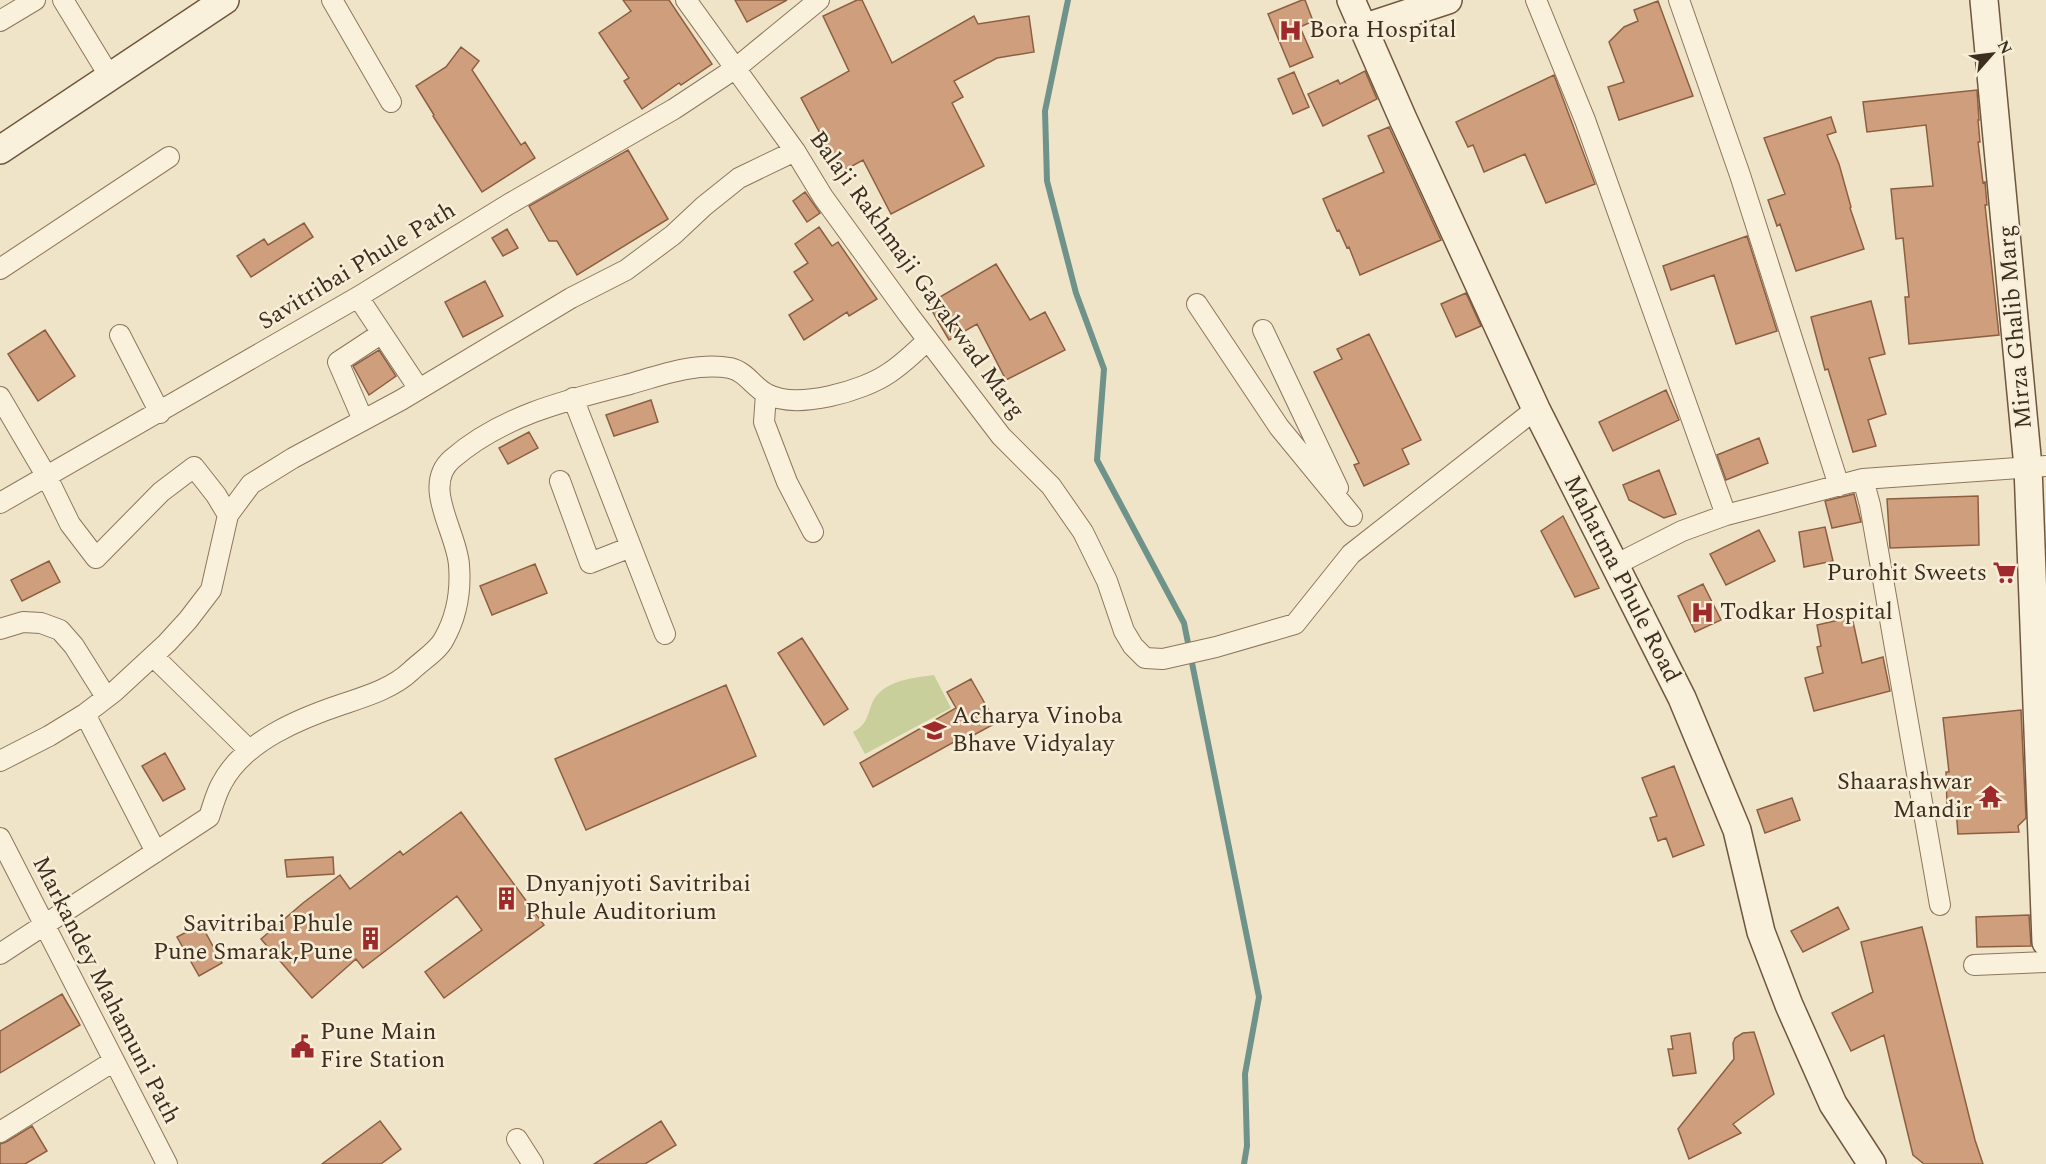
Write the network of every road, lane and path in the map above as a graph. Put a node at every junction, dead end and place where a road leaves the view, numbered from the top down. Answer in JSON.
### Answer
{"nodes":[{"id":1,"x":35,"y":0,"type":"edge"},
{"id":2,"x":63,"y":0,"type":"edge"},
{"id":3,"x":225,"y":0,"type":"edge"},
{"id":4,"x":332,"y":0,"type":"edge"},
{"id":5,"x":686,"y":0,"type":"edge"},
{"id":6,"x":819,"y":0,"type":"edge"},
{"id":7,"x":1351,"y":0,"type":"edge"},
{"id":8,"x":1448,"y":0,"type":"edge"},
{"id":9,"x":1536,"y":0,"type":"edge"},
{"id":10,"x":1679,"y":0,"type":"edge"},
{"id":11,"x":1984,"y":0,"type":"edge"},
{"id":12,"x":0,"y":21,"type":"edge"},
{"id":13,"x":1363,"y":27,"type":"junction"},
{"id":14,"x":736,"y":68,"type":"junction"},
{"id":15,"x":110,"y":77,"type":"junction"},
{"id":16,"x":391,"y":102,"type":"dead end"},
{"id":17,"x":0,"y":150,"type":"edge"},
{"id":18,"x":795,"y":152,"type":"junction"},
{"id":19,"x":169,"y":157,"type":"dead end"},
{"id":20,"x":0,"y":269,"type":"edge"},
{"id":21,"x":358,"y":297,"type":"junction"},
{"id":22,"x":1197,"y":304,"type":"dead end"},
{"id":23,"x":1263,"y":330,"type":"dead end"},
{"id":24,"x":382,"y":333,"type":"junction"},
{"id":25,"x":120,"y":334,"type":"dead end"},
{"id":26,"x":928,"y":340,"type":"junction"},
{"id":27,"x":419,"y":389,"type":"junction"},
{"id":28,"x":766,"y":394,"type":"junction"},
{"id":29,"x":0,"y":397,"type":"edge"},
{"id":30,"x":573,"y":398,"type":"junction"},
{"id":31,"x":1536,"y":409,"type":"junction"},
{"id":32,"x":160,"y":413,"type":"junction"},
{"id":33,"x":363,"y":420,"type":"junction"},
{"id":34,"x":2037,"y":466,"type":"edge"},
{"id":35,"x":47,"y":477,"type":"junction"},
{"id":36,"x":1863,"y":479,"type":"junction"},
{"id":37,"x":560,"y":481,"type":"dead end"},
{"id":38,"x":1839,"y":486,"type":"junction"},
{"id":39,"x":0,"y":503,"type":"edge"},
{"id":40,"x":228,"y":515,"type":"junction"},
{"id":41,"x":1726,"y":515,"type":"junction"},
{"id":42,"x":1352,"y":516,"type":"junction"},
{"id":43,"x":813,"y":532,"type":"dead end"},
{"id":44,"x":1365,"y":543,"type":"junction"},
{"id":45,"x":631,"y":547,"type":"junction"},
{"id":46,"x":1616,"y":565,"type":"junction"},
{"id":47,"x":0,"y":629,"type":"edge"},
{"id":48,"x":665,"y":634,"type":"dead end"},
{"id":49,"x":153,"y":656,"type":"junction"},
{"id":50,"x":106,"y":697,"type":"junction"},
{"id":51,"x":85,"y":714,"type":"junction"},
{"id":52,"x":249,"y":750,"type":"junction"},
{"id":53,"x":0,"y":761,"type":"edge"},
{"id":54,"x":1,"y":842,"type":"edge"},
{"id":55,"x":156,"y":852,"type":"junction"},
{"id":56,"x":1940,"y":905,"type":"dead end"},
{"id":57,"x":45,"y":926,"type":"junction"},
{"id":58,"x":2046,"y":942,"type":"edge"},
{"id":59,"x":0,"y":954,"type":"edge"},
{"id":60,"x":2046,"y":962,"type":"edge"},
{"id":61,"x":1974,"y":964,"type":"dead end"},
{"id":62,"x":114,"y":1061,"type":"junction"},
{"id":63,"x":0,"y":1132,"type":"edge"},
{"id":64,"x":517,"y":1139,"type":"dead end"},
{"id":65,"x":167,"y":1164,"type":"edge"},
{"id":66,"x":533,"y":1164,"type":"edge"},
{"id":67,"x":1872,"y":1164,"type":"edge"}],
"edges":[{"from":1,"to":12,"type":"street"},
{"from":2,"to":15,"type":"street"},
{"from":3,"to":15,"type":"street"},
{"from":4,"to":16,"type":"street"},
{"from":5,"to":14,"type":"street","name":"Balaji Rakhmaji Gayakwad Marg"},
{"from":6,"to":14,"type":"street","name":"Savitribai Phule Path"},
{"from":7,"to":13,"type":"street","name":"Mahatma Phule Road"},
{"from":8,"to":13,"type":"street"},
{"from":9,"to":41,"type":"street"},
{"from":10,"to":38,"type":"street"},
{"from":11,"to":34,"type":"street","name":"Mirza Ghalib Marg"},
{"from":13,"to":31,"type":"street","name":"Mahatma Phule Road"},
{"from":14,"to":18,"type":"street","name":"Balaji Rakhmaji Gayakwad Marg"},
{"from":14,"to":21,"type":"street","name":"Savitribai Phule Path"},
{"from":15,"to":17,"type":"street"},
{"from":18,"to":26,"type":"street","name":"Balaji Rakhmaji Gayakwad Marg"},
{"from":18,"to":27,"type":"street"},
{"from":19,"to":20,"type":"street"},
{"from":21,"to":24,"type":"street"},
{"from":21,"to":32,"type":"street","name":"Savitribai Phule Path"},
{"from":22,"to":42,"type":"street"},
{"from":23,"to":42,"type":"street"},
{"from":24,"to":27,"type":"street"},
{"from":24,"to":33,"type":"street"},
{"from":25,"to":32,"type":"street"},
{"from":26,"to":28,"type":"street"},
{"from":26,"to":44,"type":"street","name":"Balaji Rakhmaji Gayakwad Marg"},
{"from":27,"to":33,"type":"street"},
{"from":28,"to":30,"type":"street"},
{"from":28,"to":43,"type":"street"},
{"from":29,"to":35,"type":"street"},
{"from":30,"to":45,"type":"street"},
{"from":30,"to":52,"type":"street"},
{"from":31,"to":44,"type":"street"},
{"from":31,"to":46,"type":"street","name":"Mahatma Phule Road"},
{"from":32,"to":35,"type":"street","name":"Savitribai Phule Path"},
{"from":33,"to":40,"type":"street"},
{"from":34,"to":36,"type":"street"},
{"from":34,"to":58,"type":"street","name":"Mirza Ghalib Marg"},
{"from":35,"to":39,"type":"street","name":"Savitribai Phule Path"},
{"from":35,"to":40,"type":"street"},
{"from":36,"to":38,"type":"street"},
{"from":36,"to":56,"type":"street"},
{"from":37,"to":45,"type":"street"},
{"from":38,"to":41,"type":"street"},
{"from":40,"to":49,"type":"street"},
{"from":41,"to":46,"type":"street"},
{"from":42,"to":44,"type":"street"},
{"from":45,"to":48,"type":"street"},
{"from":46,"to":67,"type":"street","name":"Mahatma Phule Road"},
{"from":47,"to":50,"type":"street"},
{"from":49,"to":50,"type":"street"},
{"from":49,"to":52,"type":"street"},
{"from":50,"to":51,"type":"street"},
{"from":51,"to":53,"type":"street"},
{"from":51,"to":55,"type":"street"},
{"from":52,"to":55,"type":"street"},
{"from":54,"to":57,"type":"street","name":"Markandey Mahamuni Path"},
{"from":55,"to":57,"type":"street"},
{"from":57,"to":59,"type":"street"},
{"from":57,"to":62,"type":"street","name":"Markandey Mahamuni Path"},
{"from":60,"to":61,"type":"street"},
{"from":62,"to":63,"type":"street"},
{"from":62,"to":65,"type":"street","name":"Markandey Mahamuni Path"},
{"from":64,"to":66,"type":"street"}]}
